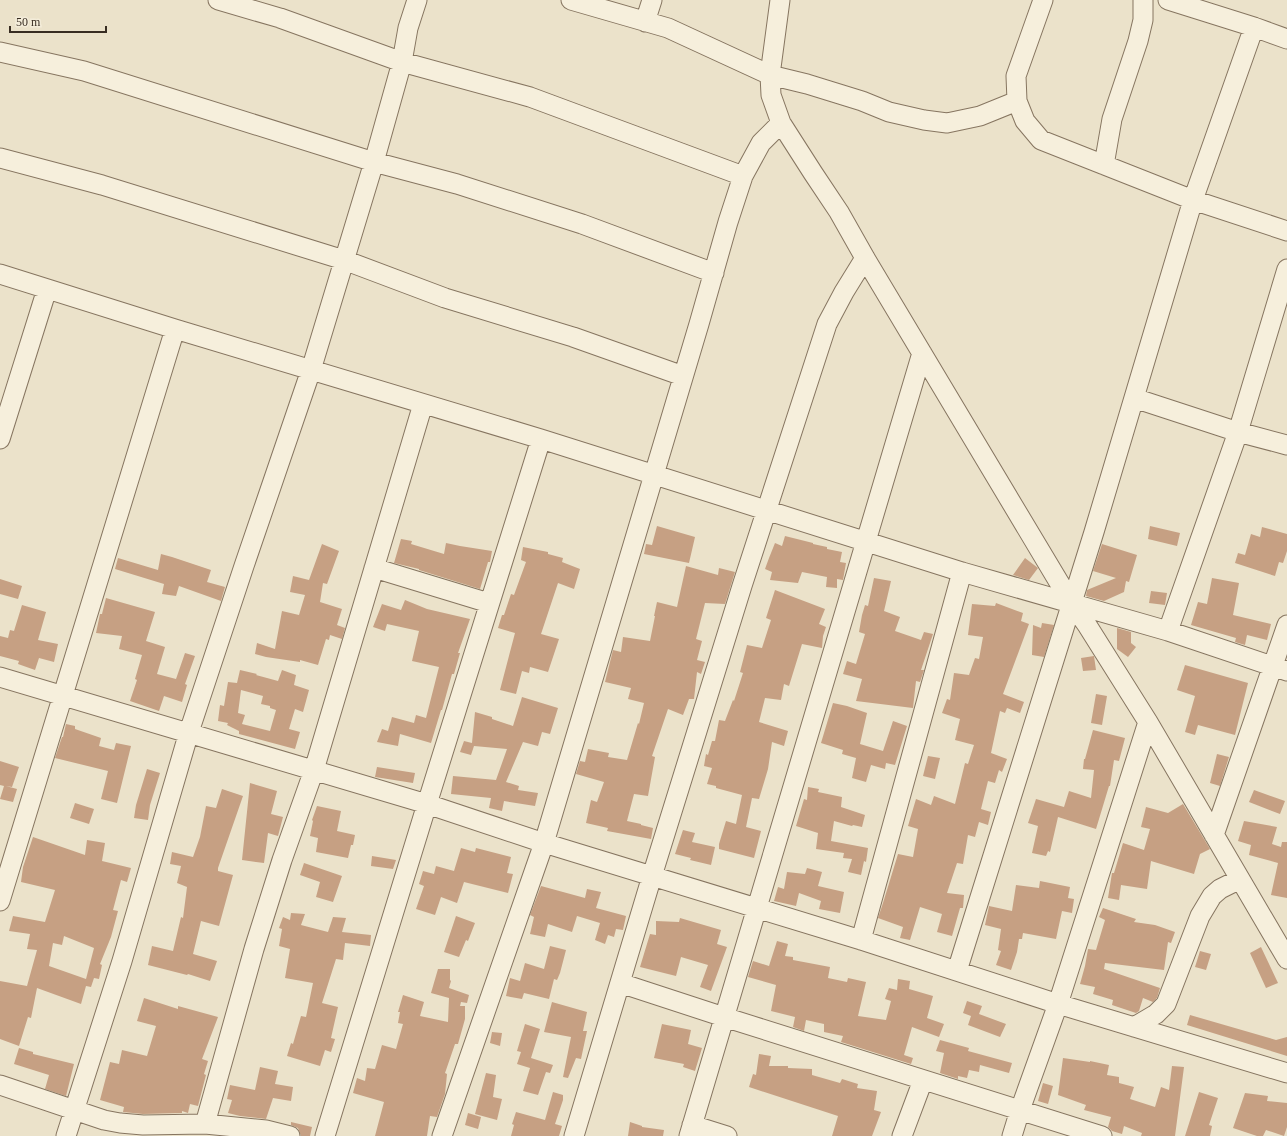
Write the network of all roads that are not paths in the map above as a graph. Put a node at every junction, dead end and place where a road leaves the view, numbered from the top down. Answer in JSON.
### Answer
{"nodes":[{"id":1,"x":218,"y":0,"type":"edge"},
{"id":2,"x":417,"y":0,"type":"edge"},
{"id":3,"x":571,"y":0,"type":"edge"},
{"id":4,"x":652,"y":0,"type":"edge"},
{"id":5,"x":780,"y":0,"type":"edge"},
{"id":6,"x":1043,"y":0,"type":"edge"},
{"id":7,"x":1143,"y":0,"type":"edge"},
{"id":8,"x":1168,"y":0,"type":"edge"},
{"id":9,"x":645,"y":22,"type":"junction"},
{"id":10,"x":1254,"y":27,"type":"junction"},
{"id":11,"x":1287,"y":39,"type":"edge"},
{"id":12,"x":0,"y":52,"type":"edge"},
{"id":13,"x":402,"y":62,"type":"junction"},
{"id":14,"x":770,"y":76,"type":"junction"},
{"id":15,"x":1017,"y":101,"type":"junction"},
{"id":16,"x":781,"y":123,"type":"junction"},
{"id":17,"x":0,"y":158,"type":"edge"},
{"id":18,"x":374,"y":162,"type":"junction"},
{"id":19,"x":1104,"y":165,"type":"junction"},
{"id":20,"x":743,"y":176,"type":"junction"},
{"id":21,"x":1193,"y":200,"type":"junction"},
{"id":22,"x":1287,"y":231,"type":"edge"},
{"id":23,"x":865,"y":258,"type":"junction"},
{"id":24,"x":344,"y":260,"type":"junction"},
{"id":25,"x":1287,"y":269,"type":"edge"},
{"id":26,"x":714,"y":273,"type":"junction"},
{"id":27,"x":0,"y":274,"type":"edge"},
{"id":28,"x":47,"y":289,"type":"junction"},
{"id":29,"x":175,"y":329,"type":"junction"},
{"id":30,"x":922,"y":353,"type":"junction"},
{"id":31,"x":311,"y":370,"type":"junction"},
{"id":32,"x":683,"y":376,"type":"junction"},
{"id":33,"x":1134,"y":398,"type":"junction"},
{"id":34,"x":423,"y":404,"type":"junction"},
{"id":35,"x":1,"y":431,"type":"edge"},
{"id":36,"x":1238,"y":432,"type":"junction"},
{"id":37,"x":540,"y":439,"type":"junction"},
{"id":38,"x":1287,"y":445,"type":"edge"},
{"id":39,"x":653,"y":474,"type":"junction"},
{"id":40,"x":766,"y":510,"type":"junction"},
{"id":41,"x":867,"y":542,"type":"junction"},
{"id":42,"x":374,"y":568,"type":"junction"},
{"id":43,"x":962,"y":572,"type":"junction"},
{"id":44,"x":489,"y":603,"type":"junction"},
{"id":45,"x":1072,"y":604,"type":"junction"},
{"id":46,"x":1287,"y":625,"type":"edge"},
{"id":47,"x":1168,"y":631,"type":"junction"},
{"id":48,"x":1280,"y":669,"type":"edge"},
{"id":49,"x":0,"y":677,"type":"edge"},
{"id":50,"x":63,"y":695,"type":"junction"},
{"id":51,"x":1148,"y":722,"type":"junction"},
{"id":52,"x":189,"y":732,"type":"junction"},
{"id":53,"x":314,"y":770,"type":"junction"},
{"id":54,"x":426,"y":804,"type":"junction"},
{"id":55,"x":1214,"y":835,"type":"junction"},
{"id":56,"x":544,"y":843,"type":"junction"},
{"id":57,"x":652,"y":876,"type":"junction"},
{"id":58,"x":1240,"y":878,"type":"junction"},
{"id":59,"x":0,"y":901,"type":"edge"},
{"id":60,"x":756,"y":908,"type":"junction"},
{"id":61,"x":861,"y":940,"type":"junction"},
{"id":62,"x":1287,"y":958,"type":"edge"},
{"id":63,"x":957,"y":971,"type":"junction"},
{"id":64,"x":620,"y":983,"type":"junction"},
{"id":65,"x":1058,"y":1004,"type":"junction"},
{"id":66,"x":724,"y":1017,"type":"junction"},
{"id":67,"x":1134,"y":1027,"type":"junction"},
{"id":68,"x":1287,"y":1074,"type":"edge"},
{"id":69,"x":923,"y":1080,"type":"junction"},
{"id":70,"x":0,"y":1085,"type":"edge"},
{"id":71,"x":74,"y":1110,"type":"junction"},
{"id":72,"x":1020,"y":1110,"type":"junction"},
{"id":73,"x":205,"y":1124,"type":"junction"},
{"id":74,"x":690,"y":1130,"type":"edge"},
{"id":75,"x":66,"y":1136,"type":"edge"},
{"id":76,"x":290,"y":1136,"type":"edge"},
{"id":77,"x":325,"y":1136,"type":"edge"},
{"id":78,"x":442,"y":1136,"type":"edge"},
{"id":79,"x":574,"y":1136,"type":"edge"},
{"id":80,"x":727,"y":1136,"type":"edge"},
{"id":81,"x":902,"y":1136,"type":"edge"},
{"id":82,"x":1012,"y":1136,"type":"edge"},
{"id":83,"x":1102,"y":1136,"type":"edge"}],
"edges":[{"from":1,"to":13,"type":"street"},
{"from":2,"to":13,"type":"street"},
{"from":3,"to":9,"type":"street"},
{"from":4,"to":9,"type":"street"},
{"from":5,"to":14,"type":"street"},
{"from":6,"to":15,"type":"street"},
{"from":7,"to":19,"type":"street"},
{"from":8,"to":10,"type":"street"},
{"from":9,"to":14,"type":"street"},
{"from":10,"to":11,"type":"street"},
{"from":10,"to":21,"type":"street"},
{"from":12,"to":18,"type":"street"},
{"from":13,"to":18,"type":"street"},
{"from":13,"to":20,"type":"street"},
{"from":14,"to":15,"type":"street"},
{"from":14,"to":16,"type":"street"},
{"from":15,"to":19,"type":"street"},
{"from":16,"to":20,"type":"street"},
{"from":16,"to":23,"type":"street"},
{"from":17,"to":24,"type":"street"},
{"from":18,"to":24,"type":"street"},
{"from":18,"to":26,"type":"street"},
{"from":19,"to":21,"type":"street"},
{"from":20,"to":26,"type":"street"},
{"from":21,"to":22,"type":"street"},
{"from":21,"to":33,"type":"street"},
{"from":23,"to":30,"type":"street"},
{"from":23,"to":40,"type":"street"},
{"from":24,"to":31,"type":"street"},
{"from":24,"to":32,"type":"street"},
{"from":25,"to":36,"type":"street"},
{"from":26,"to":32,"type":"street"},
{"from":27,"to":28,"type":"street"},
{"from":28,"to":29,"type":"street"},
{"from":28,"to":35,"type":"street"},
{"from":29,"to":31,"type":"street"},
{"from":29,"to":50,"type":"street"},
{"from":30,"to":41,"type":"street"},
{"from":30,"to":45,"type":"street"},
{"from":31,"to":34,"type":"street"},
{"from":31,"to":52,"type":"street"},
{"from":32,"to":39,"type":"street"},
{"from":33,"to":36,"type":"street"},
{"from":33,"to":45,"type":"street"},
{"from":34,"to":37,"type":"street"},
{"from":34,"to":42,"type":"street"},
{"from":36,"to":38,"type":"street"},
{"from":36,"to":47,"type":"street"},
{"from":37,"to":39,"type":"street"},
{"from":37,"to":44,"type":"street"},
{"from":39,"to":40,"type":"street"},
{"from":39,"to":56,"type":"street"},
{"from":40,"to":41,"type":"street"},
{"from":40,"to":57,"type":"street"},
{"from":41,"to":43,"type":"street"},
{"from":41,"to":60,"type":"street"},
{"from":42,"to":44,"type":"street"},
{"from":42,"to":53,"type":"street"},
{"from":43,"to":45,"type":"street"},
{"from":43,"to":61,"type":"street"},
{"from":44,"to":54,"type":"street"},
{"from":45,"to":47,"type":"street"},
{"from":45,"to":51,"type":"street"},
{"from":45,"to":63,"type":"street"},
{"from":46,"to":48,"type":"street"},
{"from":47,"to":48,"type":"street"},
{"from":48,"to":55,"type":"street"},
{"from":49,"to":50,"type":"street"},
{"from":50,"to":52,"type":"street"},
{"from":50,"to":59,"type":"street"},
{"from":51,"to":55,"type":"street"},
{"from":51,"to":65,"type":"street"},
{"from":52,"to":53,"type":"street"},
{"from":52,"to":71,"type":"street"},
{"from":53,"to":54,"type":"street"},
{"from":53,"to":73,"type":"street"},
{"from":54,"to":56,"type":"street"},
{"from":54,"to":77,"type":"street"},
{"from":55,"to":58,"type":"street"},
{"from":56,"to":57,"type":"street"},
{"from":56,"to":78,"type":"street"},
{"from":57,"to":60,"type":"street"},
{"from":57,"to":64,"type":"street"},
{"from":58,"to":62,"type":"street"},
{"from":58,"to":67,"type":"street"},
{"from":60,"to":61,"type":"street"},
{"from":60,"to":66,"type":"street"},
{"from":61,"to":63,"type":"street"},
{"from":63,"to":65,"type":"street"},
{"from":64,"to":66,"type":"street"},
{"from":64,"to":79,"type":"street"},
{"from":65,"to":67,"type":"street"},
{"from":65,"to":72,"type":"street"},
{"from":66,"to":69,"type":"street"},
{"from":66,"to":74,"type":"street"},
{"from":67,"to":68,"type":"street"},
{"from":69,"to":72,"type":"street"},
{"from":69,"to":81,"type":"street"},
{"from":70,"to":71,"type":"street"},
{"from":71,"to":73,"type":"street"},
{"from":71,"to":75,"type":"street"},
{"from":72,"to":82,"type":"street"},
{"from":72,"to":83,"type":"street"},
{"from":73,"to":76,"type":"street"},
{"from":74,"to":80,"type":"street"}]}
